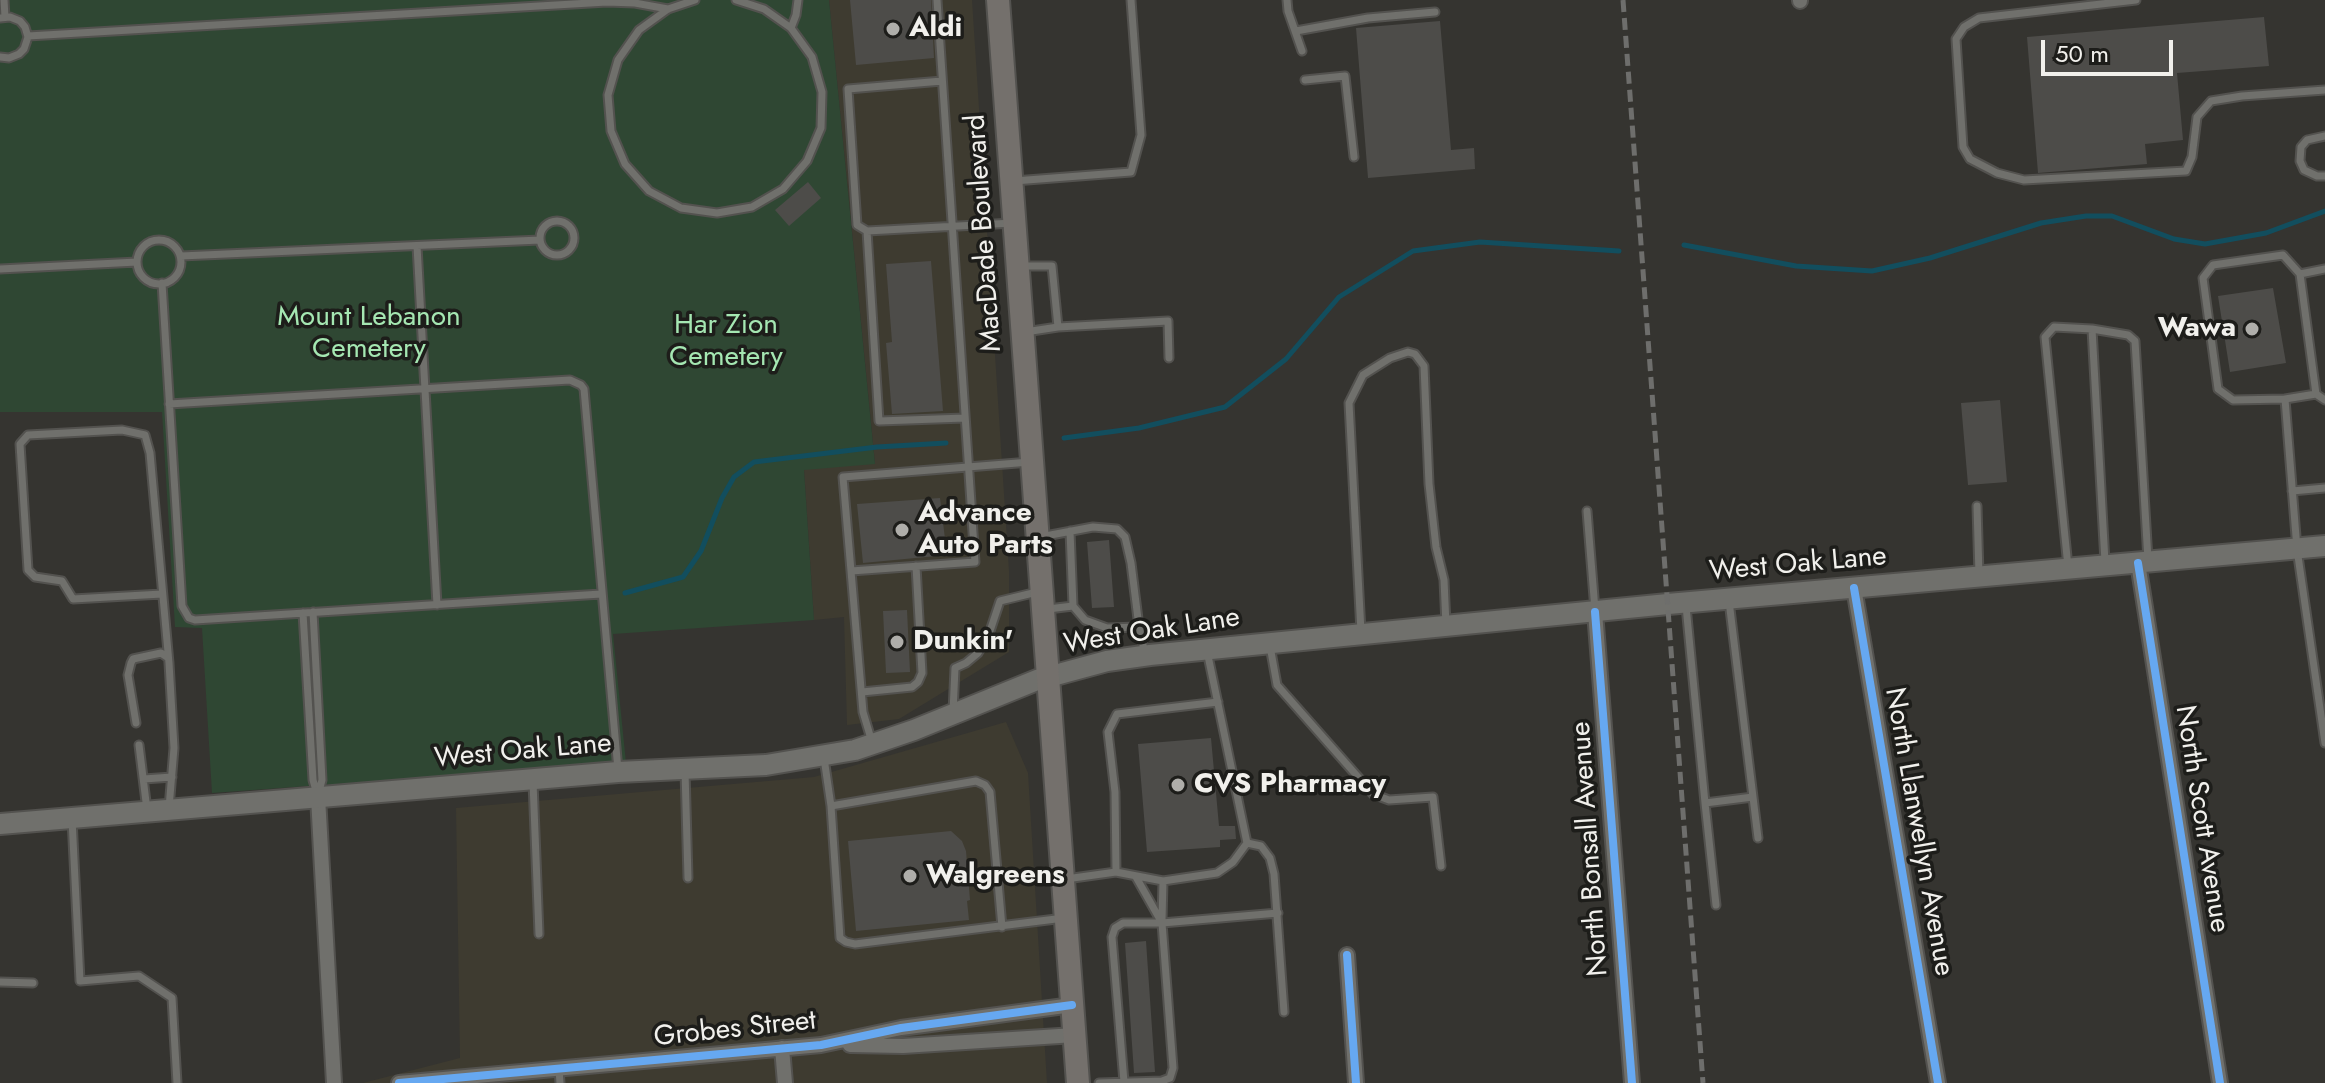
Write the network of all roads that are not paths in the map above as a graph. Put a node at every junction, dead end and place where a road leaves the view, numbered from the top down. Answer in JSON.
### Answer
{"nodes":[{"id":1,"x":4,"y":0,"type":"edge"},
{"id":2,"x":695,"y":0,"type":"edge"},
{"id":3,"x":736,"y":0,"type":"edge"},
{"id":4,"x":798,"y":0,"type":"edge"},
{"id":5,"x":937,"y":0,"type":"edge"},
{"id":6,"x":998,"y":0,"type":"edge"},
{"id":7,"x":1131,"y":0,"type":"edge"},
{"id":8,"x":1287,"y":0,"type":"edge"},
{"id":9,"x":2136,"y":0,"type":"edge"},
{"id":10,"x":668,"y":9,"type":"junction"},
{"id":11,"x":1435,"y":12,"type":"dead end"},
{"id":12,"x":3,"y":17,"type":"edge"},
{"id":13,"x":791,"y":28,"type":"junction"},
{"id":14,"x":1296,"y":31,"type":"junction"},
{"id":15,"x":28,"y":36,"type":"junction"},
{"id":16,"x":1302,"y":51,"type":"dead end"},
{"id":17,"x":0,"y":57,"type":"edge"},
{"id":18,"x":1305,"y":80,"type":"dead end"},
{"id":19,"x":942,"y":81,"type":"junction"},
{"id":20,"x":2325,"y":90,"type":"edge"},
{"id":21,"x":2325,"y":136,"type":"edge"},
{"id":22,"x":1354,"y":157,"type":"dead end"},
{"id":23,"x":2325,"y":176,"type":"edge"},
{"id":24,"x":1011,"y":181,"type":"junction"},
{"id":25,"x":1014,"y":223,"type":"junction"},
{"id":26,"x":951,"y":226,"type":"junction"},
{"id":27,"x":867,"y":231,"type":"junction"},
{"id":28,"x":540,"y":240,"type":"junction"},
{"id":29,"x":417,"y":246,"type":"junction"},
{"id":30,"x":181,"y":256,"type":"junction"},
{"id":31,"x":137,"y":262,"type":"junction"},
{"id":32,"x":1018,"y":267,"type":"junction"},
{"id":33,"x":0,"y":269,"type":"edge"},
{"id":34,"x":2325,"y":269,"type":"edge"},
{"id":35,"x":2300,"y":274,"type":"junction"},
{"id":36,"x":162,"y":283,"type":"junction"},
{"id":37,"x":1058,"y":327,"type":"junction"},
{"id":38,"x":2092,"y":329,"type":"junction"},
{"id":39,"x":1023,"y":333,"type":"junction"},
{"id":40,"x":1169,"y":358,"type":"dead end"},
{"id":41,"x":424,"y":390,"type":"junction"},
{"id":42,"x":2316,"y":394,"type":"junction"},
{"id":43,"x":2285,"y":399,"type":"junction"},
{"id":44,"x":2325,"y":400,"type":"edge"},
{"id":45,"x":169,"y":404,"type":"junction"},
{"id":46,"x":965,"y":418,"type":"junction"},
{"id":47,"x":1032,"y":461,"type":"junction"},
{"id":48,"x":968,"y":467,"type":"junction"},
{"id":49,"x":2325,"y":488,"type":"edge"},
{"id":50,"x":2292,"y":491,"type":"junction"},
{"id":51,"x":1977,"y":506,"type":"dead end"},
{"id":52,"x":1587,"y":511,"type":"dead end"},
{"id":53,"x":1070,"y":531,"type":"junction"},
{"id":54,"x":1037,"y":538,"type":"junction"},
{"id":55,"x":2325,"y":546,"type":"edge"},
{"id":56,"x":2297,"y":549,"type":"junction"},
{"id":57,"x":2143,"y":562,"type":"junction"},
{"id":58,"x":916,"y":566,"type":"junction"},
{"id":59,"x":2105,"y":566,"type":"junction"},
{"id":60,"x":2068,"y":569,"type":"junction"},
{"id":61,"x":851,"y":571,"type":"junction"},
{"id":62,"x":1979,"y":577,"type":"junction"},
{"id":63,"x":1854,"y":588,"type":"junction"},
{"id":64,"x":162,"y":594,"type":"junction"},
{"id":65,"x":601,"y":594,"type":"junction"},
{"id":66,"x":1729,"y":599,"type":"junction"},
{"id":67,"x":1042,"y":600,"type":"junction"},
{"id":68,"x":1686,"y":603,"type":"junction"},
{"id":69,"x":437,"y":605,"type":"junction"},
{"id":70,"x":1073,"y":606,"type":"junction"},
{"id":71,"x":313,"y":612,"type":"junction"},
{"id":72,"x":1595,"y":612,"type":"junction"},
{"id":73,"x":303,"y":613,"type":"junction"},
{"id":74,"x":1446,"y":626,"type":"junction"},
{"id":75,"x":1139,"y":627,"type":"junction"},
{"id":76,"x":1361,"y":634,"type":"junction"},
{"id":77,"x":1270,"y":643,"type":"junction"},
{"id":78,"x":1206,"y":650,"type":"junction"},
{"id":79,"x":1146,"y":656,"type":"junction"},
{"id":80,"x":167,"y":657,"type":"junction"},
{"id":81,"x":2325,"y":668,"type":"edge"},
{"id":82,"x":2313,"y":669,"type":"junction"},
{"id":83,"x":1047,"y":677,"type":"junction"},
{"id":84,"x":862,"y":692,"type":"junction"},
{"id":85,"x":1218,"y":702,"type":"junction"},
{"id":86,"x":953,"y":714,"type":"junction"},
{"id":87,"x":136,"y":723,"type":"dead end"},
{"id":88,"x":2325,"y":743,"type":"edge"},
{"id":89,"x":873,"y":744,"type":"junction"},
{"id":90,"x":139,"y":745,"type":"dead end"},
{"id":91,"x":824,"y":756,"type":"junction"},
{"id":92,"x":685,"y":769,"type":"junction"},
{"id":93,"x":618,"y":772,"type":"junction"},
{"id":94,"x":172,"y":777,"type":"junction"},
{"id":95,"x":144,"y":779,"type":"junction"},
{"id":96,"x":533,"y":780,"type":"junction"},
{"id":97,"x":318,"y":797,"type":"junction"},
{"id":98,"x":1753,"y":797,"type":"junction"},
{"id":99,"x":1705,"y":803,"type":"junction"},
{"id":100,"x":831,"y":806,"type":"junction"},
{"id":101,"x":169,"y":810,"type":"junction"},
{"id":102,"x":147,"y":812,"type":"junction"},
{"id":103,"x":72,"y":818,"type":"junction"},
{"id":104,"x":0,"y":824,"type":"edge"},
{"id":105,"x":1758,"y":838,"type":"dead end"},
{"id":106,"x":1247,"y":843,"type":"junction"},
{"id":107,"x":1441,"y":866,"type":"dead end"},
{"id":108,"x":1116,"y":872,"type":"junction"},
{"id":109,"x":1136,"y":877,"type":"junction"},
{"id":110,"x":688,"y":878,"type":"dead end"},
{"id":111,"x":1064,"y":879,"type":"junction"},
{"id":112,"x":1163,"y":881,"type":"junction"},
{"id":113,"x":1716,"y":905,"type":"dead end"},
{"id":114,"x":1278,"y":913,"type":"junction"},
{"id":115,"x":1066,"y":918,"type":"junction"},
{"id":116,"x":1162,"y":923,"type":"junction"},
{"id":117,"x":1002,"y":927,"type":"junction"},
{"id":118,"x":539,"y":934,"type":"dead end"},
{"id":119,"x":1347,"y":955,"type":"dead end"},
{"id":120,"x":0,"y":982,"type":"edge"},
{"id":121,"x":33,"y":983,"type":"dead end"},
{"id":122,"x":1072,"y":1005,"type":"junction"},
{"id":123,"x":1284,"y":1012,"type":"dead end"},
{"id":124,"x":1075,"y":1035,"type":"junction"},
{"id":125,"x":821,"y":1045,"type":"junction"},
{"id":126,"x":782,"y":1048,"type":"junction"},
{"id":127,"x":559,"y":1076,"type":"edge"},
{"id":128,"x":1124,"y":1082,"type":"edge"},
{"id":129,"x":177,"y":1083,"type":"edge"},
{"id":130,"x":334,"y":1083,"type":"edge"},
{"id":131,"x":399,"y":1083,"type":"edge"},
{"id":132,"x":785,"y":1083,"type":"edge"},
{"id":133,"x":1078,"y":1083,"type":"edge"},
{"id":134,"x":1099,"y":1083,"type":"edge"},
{"id":135,"x":1356,"y":1083,"type":"edge"},
{"id":136,"x":1632,"y":1083,"type":"edge"},
{"id":137,"x":1938,"y":1083,"type":"edge"},
{"id":138,"x":2220,"y":1083,"type":"edge"}],
"edges":[{"from":1,"to":12,"type":"lane"},
{"from":2,"to":10,"type":"lane"},
{"from":3,"to":13,"type":"lane"},
{"from":4,"to":13,"type":"lane"},
{"from":5,"to":19,"type":"lane"},
{"from":6,"to":24,"type":"main road","name":"MacDade Boulevard"},
{"from":7,"to":24,"type":"lane"},
{"from":8,"to":14,"type":"lane"},
{"from":9,"to":20,"type":"lane"},
{"from":10,"to":13,"type":"lane"},
{"from":10,"to":15,"type":"lane"},
{"from":11,"to":14,"type":"lane"},
{"from":12,"to":15,"type":"lane"},
{"from":14,"to":16,"type":"lane"},
{"from":15,"to":17,"type":"lane"},
{"from":18,"to":22,"type":"lane"},
{"from":19,"to":26,"type":"lane"},
{"from":19,"to":27,"type":"lane"},
{"from":21,"to":23,"type":"lane"},
{"from":24,"to":25,"type":"main road","name":"MacDade Boulevard"},
{"from":25,"to":26,"type":"lane"},
{"from":25,"to":32,"type":"main road","name":"MacDade Boulevard"},
{"from":26,"to":27,"type":"lane"},
{"from":26,"to":46,"type":"lane"},
{"from":27,"to":46,"type":"lane"},
{"from":28,"to":28,"type":"lane"},
{"from":28,"to":29,"type":"lane"},
{"from":29,"to":30,"type":"lane"},
{"from":29,"to":41,"type":"lane"},
{"from":30,"to":31,"type":"lane"},
{"from":30,"to":36,"type":"lane"},
{"from":31,"to":33,"type":"lane"},
{"from":31,"to":36,"type":"lane"},
{"from":32,"to":37,"type":"lane"},
{"from":32,"to":39,"type":"main road","name":"MacDade Boulevard"},
{"from":34,"to":35,"type":"lane"},
{"from":35,"to":42,"type":"lane"},
{"from":35,"to":43,"type":"lane"},
{"from":36,"to":45,"type":"lane"},
{"from":37,"to":39,"type":"lane"},
{"from":37,"to":40,"type":"lane"},
{"from":38,"to":57,"type":"lane"},
{"from":38,"to":59,"type":"lane"},
{"from":38,"to":60,"type":"lane"},
{"from":39,"to":47,"type":"main road","name":"MacDade Boulevard"},
{"from":41,"to":45,"type":"lane"},
{"from":41,"to":65,"type":"lane"},
{"from":41,"to":69,"type":"lane"},
{"from":42,"to":43,"type":"lane"},
{"from":42,"to":44,"type":"lane"},
{"from":43,"to":50,"type":"lane"},
{"from":45,"to":73,"type":"lane"},
{"from":46,"to":48,"type":"lane"},
{"from":47,"to":48,"type":"lane"},
{"from":47,"to":54,"type":"main road"},
{"from":48,"to":58,"type":"lane"},
{"from":48,"to":61,"type":"lane"},
{"from":49,"to":50,"type":"lane"},
{"from":50,"to":56,"type":"lane"},
{"from":51,"to":62,"type":"lane"},
{"from":52,"to":72,"type":"lane"},
{"from":53,"to":54,"type":"lane"},
{"from":53,"to":70,"type":"lane"},
{"from":53,"to":75,"type":"lane"},
{"from":54,"to":67,"type":"main road"},
{"from":55,"to":56,"type":"main road","name":"West Oak Lane"},
{"from":56,"to":57,"type":"main road","name":"West Oak Lane"},
{"from":56,"to":82,"type":"lane"},
{"from":57,"to":59,"type":"main road","name":"West Oak Lane"},
{"from":57,"to":138,"type":"street","name":"North Scott Avenue"},
{"from":58,"to":61,"type":"lane"},
{"from":58,"to":84,"type":"lane"},
{"from":59,"to":60,"type":"main road","name":"West Oak Lane"},
{"from":60,"to":62,"type":"main road","name":"West Oak Lane"},
{"from":61,"to":84,"type":"lane"},
{"from":62,"to":63,"type":"main road","name":"West Oak Lane"},
{"from":63,"to":66,"type":"main road","name":"West Oak Lane"},
{"from":63,"to":137,"type":"street","name":"North Llanwellyn Avenue"},
{"from":64,"to":64,"type":"lane"},
{"from":64,"to":80,"type":"lane"},
{"from":65,"to":69,"type":"lane"},
{"from":65,"to":93,"type":"lane"},
{"from":66,"to":68,"type":"main road","name":"West Oak Lane"},
{"from":66,"to":98,"type":"lane"},
{"from":67,"to":70,"type":"lane"},
{"from":67,"to":83,"type":"main road"},
{"from":67,"to":86,"type":"lane"},
{"from":68,"to":72,"type":"main road","name":"West Oak Lane"},
{"from":68,"to":99,"type":"lane"},
{"from":69,"to":71,"type":"lane"},
{"from":70,"to":75,"type":"lane"},
{"from":71,"to":73,"type":"lane"},
{"from":71,"to":97,"type":"lane"},
{"from":72,"to":74,"type":"main road","name":"West Oak Lane"},
{"from":72,"to":136,"type":"street","name":"North Bonsall Avenue"},
{"from":73,"to":97,"type":"lane"},
{"from":74,"to":76,"type":"main road","name":"West Oak Lane"},
{"from":74,"to":76,"type":"lane"},
{"from":75,"to":79,"type":"lane"},
{"from":76,"to":77,"type":"main road","name":"West Oak Lane"},
{"from":77,"to":78,"type":"main road","name":"West Oak Lane"},
{"from":77,"to":107,"type":"lane"},
{"from":78,"to":79,"type":"main road","name":"West Oak Lane"},
{"from":78,"to":85,"type":"lane"},
{"from":79,"to":83,"type":"main road","name":"West Oak Lane"},
{"from":80,"to":87,"type":"lane"},
{"from":80,"to":94,"type":"lane"},
{"from":81,"to":82,"type":"lane"},
{"from":82,"to":88,"type":"lane"},
{"from":83,"to":86,"type":"main road","name":"West Oak Lane"},
{"from":83,"to":111,"type":"main road"},
{"from":84,"to":89,"type":"lane"},
{"from":85,"to":106,"type":"lane"},
{"from":85,"to":108,"type":"lane"},
{"from":86,"to":89,"type":"main road","name":"West Oak Lane"},
{"from":89,"to":91,"type":"main road","name":"West Oak Lane"},
{"from":90,"to":95,"type":"lane"},
{"from":91,"to":92,"type":"main road","name":"West Oak Lane"},
{"from":91,"to":100,"type":"lane"},
{"from":92,"to":93,"type":"main road","name":"West Oak Lane"},
{"from":92,"to":110,"type":"lane"},
{"from":93,"to":96,"type":"main road","name":"West Oak Lane"},
{"from":94,"to":95,"type":"lane"},
{"from":94,"to":101,"type":"lane"},
{"from":95,"to":102,"type":"lane"},
{"from":96,"to":97,"type":"main road","name":"West Oak Lane"},
{"from":96,"to":118,"type":"lane"},
{"from":97,"to":101,"type":"main road","name":"West Oak Lane"},
{"from":97,"to":130,"type":"street"},
{"from":98,"to":99,"type":"lane"},
{"from":98,"to":105,"type":"lane"},
{"from":99,"to":113,"type":"lane"},
{"from":100,"to":117,"type":"lane"},
{"from":100,"to":117,"type":"lane"},
{"from":101,"to":102,"type":"main road","name":"West Oak Lane"},
{"from":102,"to":103,"type":"main road","name":"West Oak Lane"},
{"from":103,"to":104,"type":"main road","name":"West Oak Lane"},
{"from":103,"to":129,"type":"lane"},
{"from":106,"to":112,"type":"lane"},
{"from":106,"to":114,"type":"lane"},
{"from":108,"to":109,"type":"lane"},
{"from":108,"to":111,"type":"lane"},
{"from":109,"to":112,"type":"lane"},
{"from":109,"to":116,"type":"lane"},
{"from":111,"to":115,"type":"main road"},
{"from":112,"to":116,"type":"lane"},
{"from":114,"to":116,"type":"lane"},
{"from":114,"to":123,"type":"lane"},
{"from":115,"to":117,"type":"lane"},
{"from":115,"to":122,"type":"main road"},
{"from":116,"to":128,"type":"lane"},
{"from":116,"to":128,"type":"lane"},
{"from":119,"to":135,"type":"street"},
{"from":120,"to":121,"type":"lane"},
{"from":122,"to":124,"type":"main road"},
{"from":122,"to":125,"type":"street","name":"Grobes Street"},
{"from":124,"to":125,"type":"street","name":"Grobes Street"},
{"from":124,"to":133,"type":"main road"},
{"from":125,"to":126,"type":"street","name":"Grobes Street"},
{"from":126,"to":127,"type":"street","name":"Grobes Street"},
{"from":126,"to":132,"type":"street"},
{"from":127,"to":131,"type":"street","name":"Grobes Street"},
{"from":128,"to":134,"type":"lane"}]}
